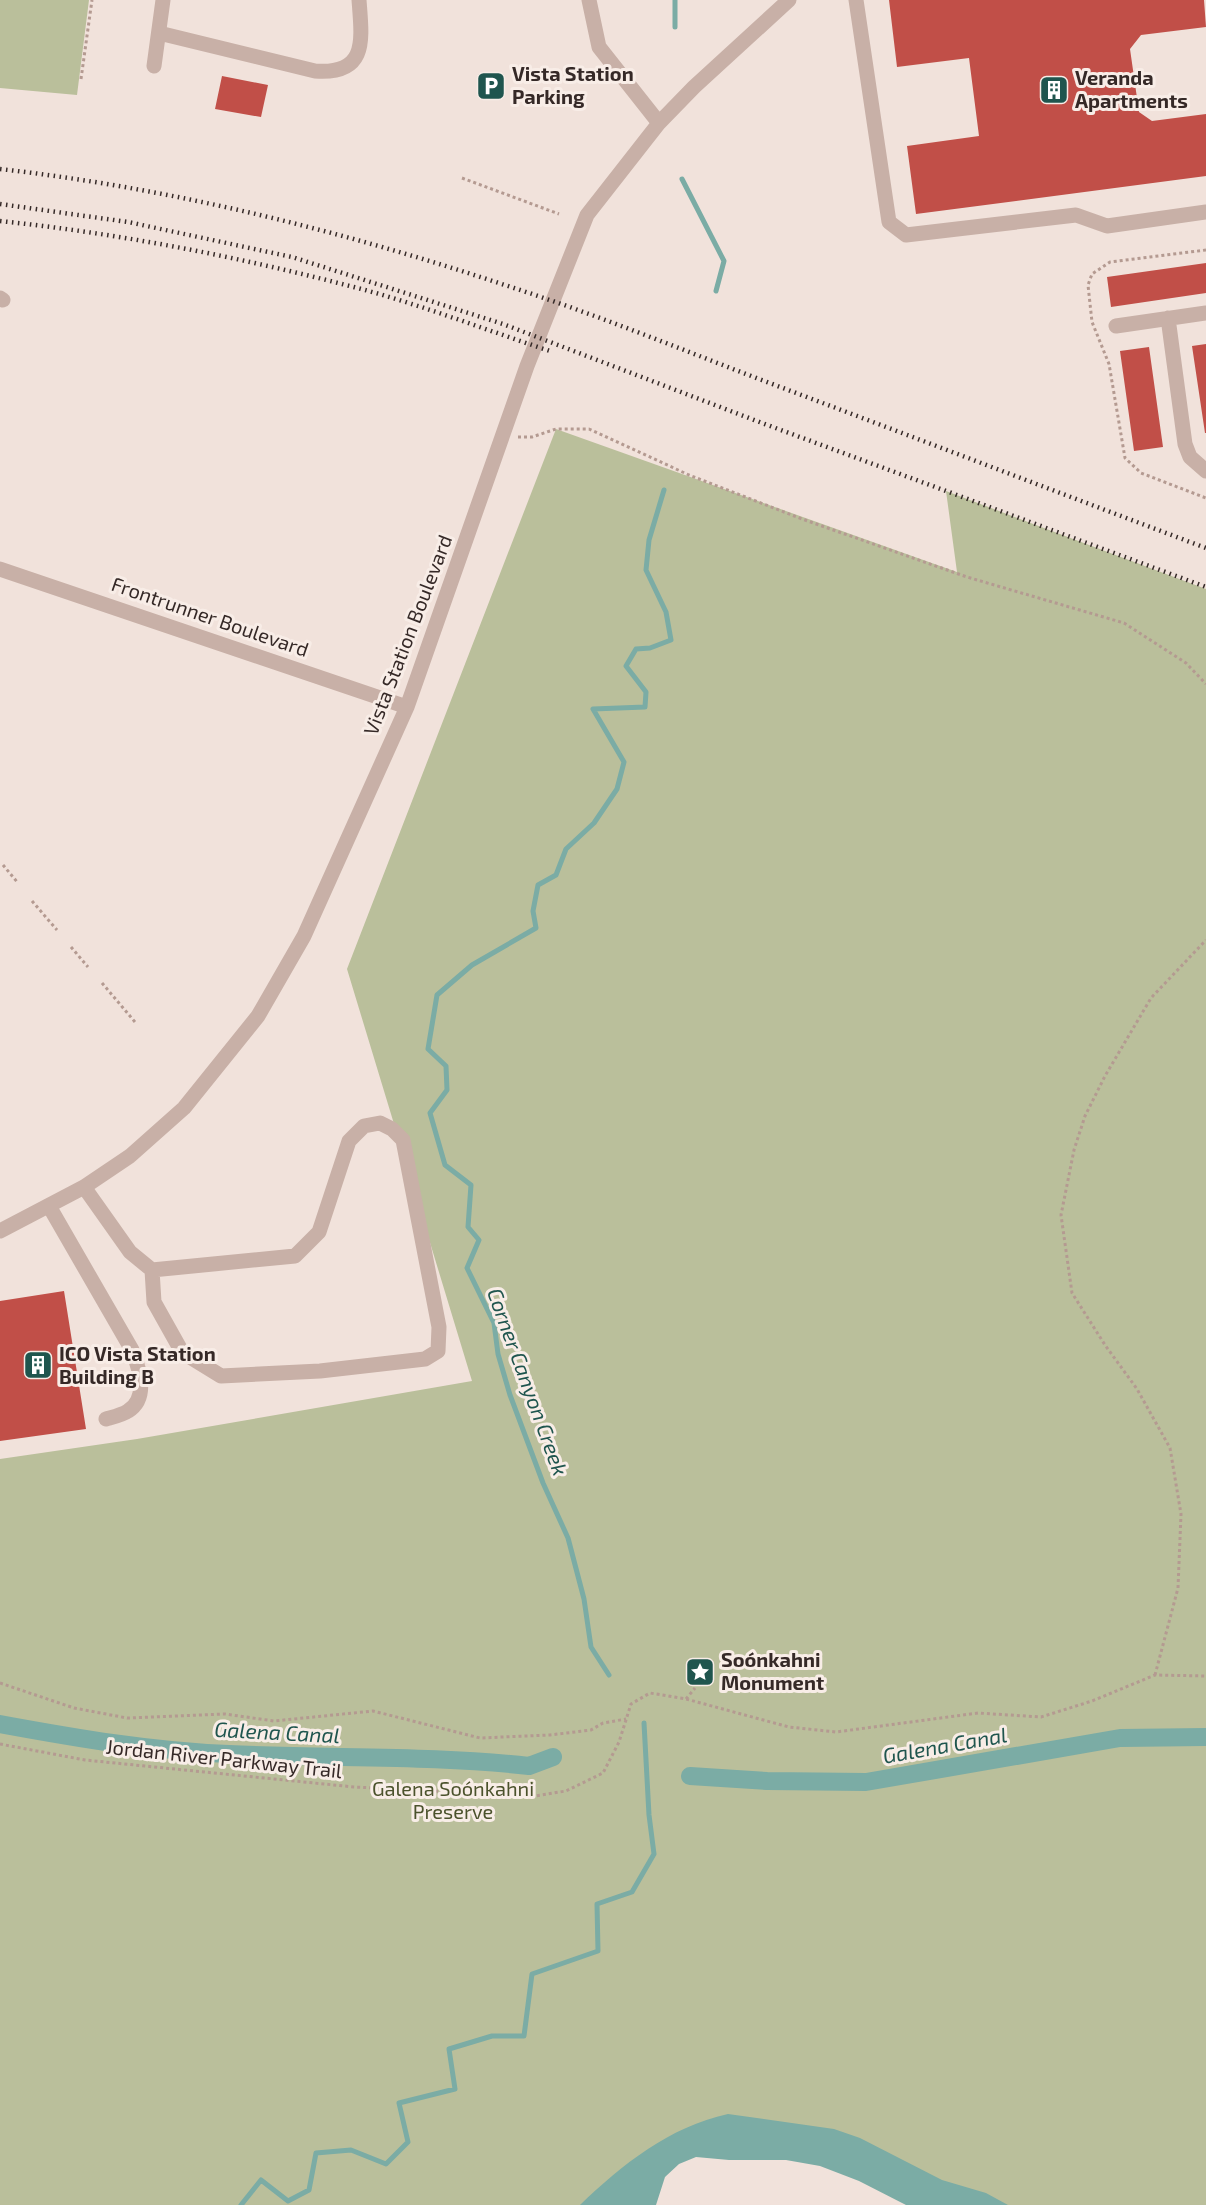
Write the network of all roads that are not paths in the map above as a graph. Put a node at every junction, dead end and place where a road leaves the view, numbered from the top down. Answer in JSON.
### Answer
{"nodes":[{"id":1,"x":163,"y":0,"type":"edge"},
{"id":2,"x":359,"y":0,"type":"edge"},
{"id":3,"x":589,"y":0,"type":"edge"},
{"id":4,"x":789,"y":0,"type":"edge"},
{"id":5,"x":856,"y":0,"type":"edge"},
{"id":6,"x":159,"y":33,"type":"junction"},
{"id":7,"x":154,"y":66,"type":"dead end"},
{"id":8,"x":659,"y":123,"type":"junction"},
{"id":9,"x":1206,"y":212,"type":"edge"},
{"id":10,"x":1206,"y":313,"type":"edge"},
{"id":11,"x":1168,"y":318,"type":"junction"},
{"id":12,"x":1116,"y":326,"type":"dead end"},
{"id":13,"x":1206,"y":471,"type":"edge"},
{"id":14,"x":0,"y":568,"type":"edge"},
{"id":15,"x":407,"y":707,"type":"junction"},
{"id":16,"x":84,"y":1187,"type":"junction"},
{"id":17,"x":49,"y":1206,"type":"junction"},
{"id":18,"x":0,"y":1231,"type":"edge"},
{"id":19,"x":152,"y":1270,"type":"junction"},
{"id":20,"x":106,"y":1419,"type":"dead end"}],
"edges":[{"from":1,"to":6,"type":"street"},
{"from":2,"to":6,"type":"street"},
{"from":3,"to":8,"type":"street"},
{"from":4,"to":8,"type":"street","name":"Vista Station Boulevard"},
{"from":5,"to":9,"type":"street"},
{"from":6,"to":7,"type":"street"},
{"from":8,"to":15,"type":"street","name":"Vista Station Boulevard"},
{"from":10,"to":11,"type":"street"},
{"from":11,"to":12,"type":"street"},
{"from":11,"to":13,"type":"street"},
{"from":14,"to":15,"type":"street","name":"Frontrunner Boulevard"},
{"from":15,"to":16,"type":"street","name":"Vista Station Boulevard"},
{"from":16,"to":17,"type":"street","name":"Vista Station Boulevard"},
{"from":16,"to":19,"type":"street"},
{"from":17,"to":18,"type":"street","name":"Vista Station Boulevard"},
{"from":17,"to":20,"type":"street"},
{"from":19,"to":19,"type":"street"}]}
